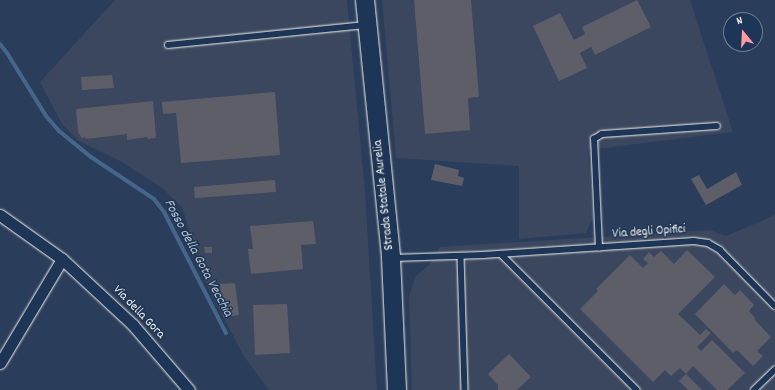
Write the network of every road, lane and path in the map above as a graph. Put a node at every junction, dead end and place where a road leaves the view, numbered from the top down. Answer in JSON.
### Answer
{"nodes":[{"id":1,"x":365,"y":0,"type":"edge"},
{"id":2,"x":368,"y":25,"type":"junction"},
{"id":3,"x":168,"y":45,"type":"dead end"},
{"id":4,"x":716,"y":126,"type":"dead end"},
{"id":5,"x":0,"y":215,"type":"edge"},
{"id":6,"x":599,"y":248,"type":"junction"},
{"id":7,"x":500,"y":254,"type":"junction"},
{"id":8,"x":461,"y":256,"type":"junction"},
{"id":9,"x":391,"y":258,"type":"junction"},
{"id":10,"x":62,"y":259,"type":"junction"},
{"id":11,"x":775,"y":306,"type":"edge"},
{"id":12,"x":0,"y":364,"type":"edge"},
{"id":13,"x":775,"y":370,"type":"edge"},
{"id":14,"x":189,"y":390,"type":"edge"},
{"id":15,"x":396,"y":390,"type":"edge"},
{"id":16,"x":465,"y":390,"type":"edge"},
{"id":17,"x":637,"y":390,"type":"edge"},
{"id":18,"x":754,"y":390,"type":"edge"}],
"edges":[{"from":1,"to":2,"type":"main road","name":"Strada Statale Aurelia"},
{"from":2,"to":3,"type":"lane"},
{"from":2,"to":9,"type":"main road","name":"Strada Statale Aurelia"},
{"from":4,"to":6,"type":"lane"},
{"from":5,"to":10,"type":"street","name":"Via della Gora"},
{"from":6,"to":7,"type":"lane","name":"Via degli Opifici"},
{"from":6,"to":11,"type":"lane","name":"Via degli Opifici"},
{"from":7,"to":8,"type":"lane","name":"Via degli Opifici"},
{"from":7,"to":17,"type":"lane"},
{"from":8,"to":9,"type":"lane","name":"Via degli Opifici"},
{"from":8,"to":16,"type":"lane"},
{"from":9,"to":15,"type":"main road","name":"Strada Statale Aurelia"},
{"from":10,"to":12,"type":"street"},
{"from":10,"to":14,"type":"street","name":"Via della Gora"},
{"from":13,"to":18,"type":"lane"}]}
